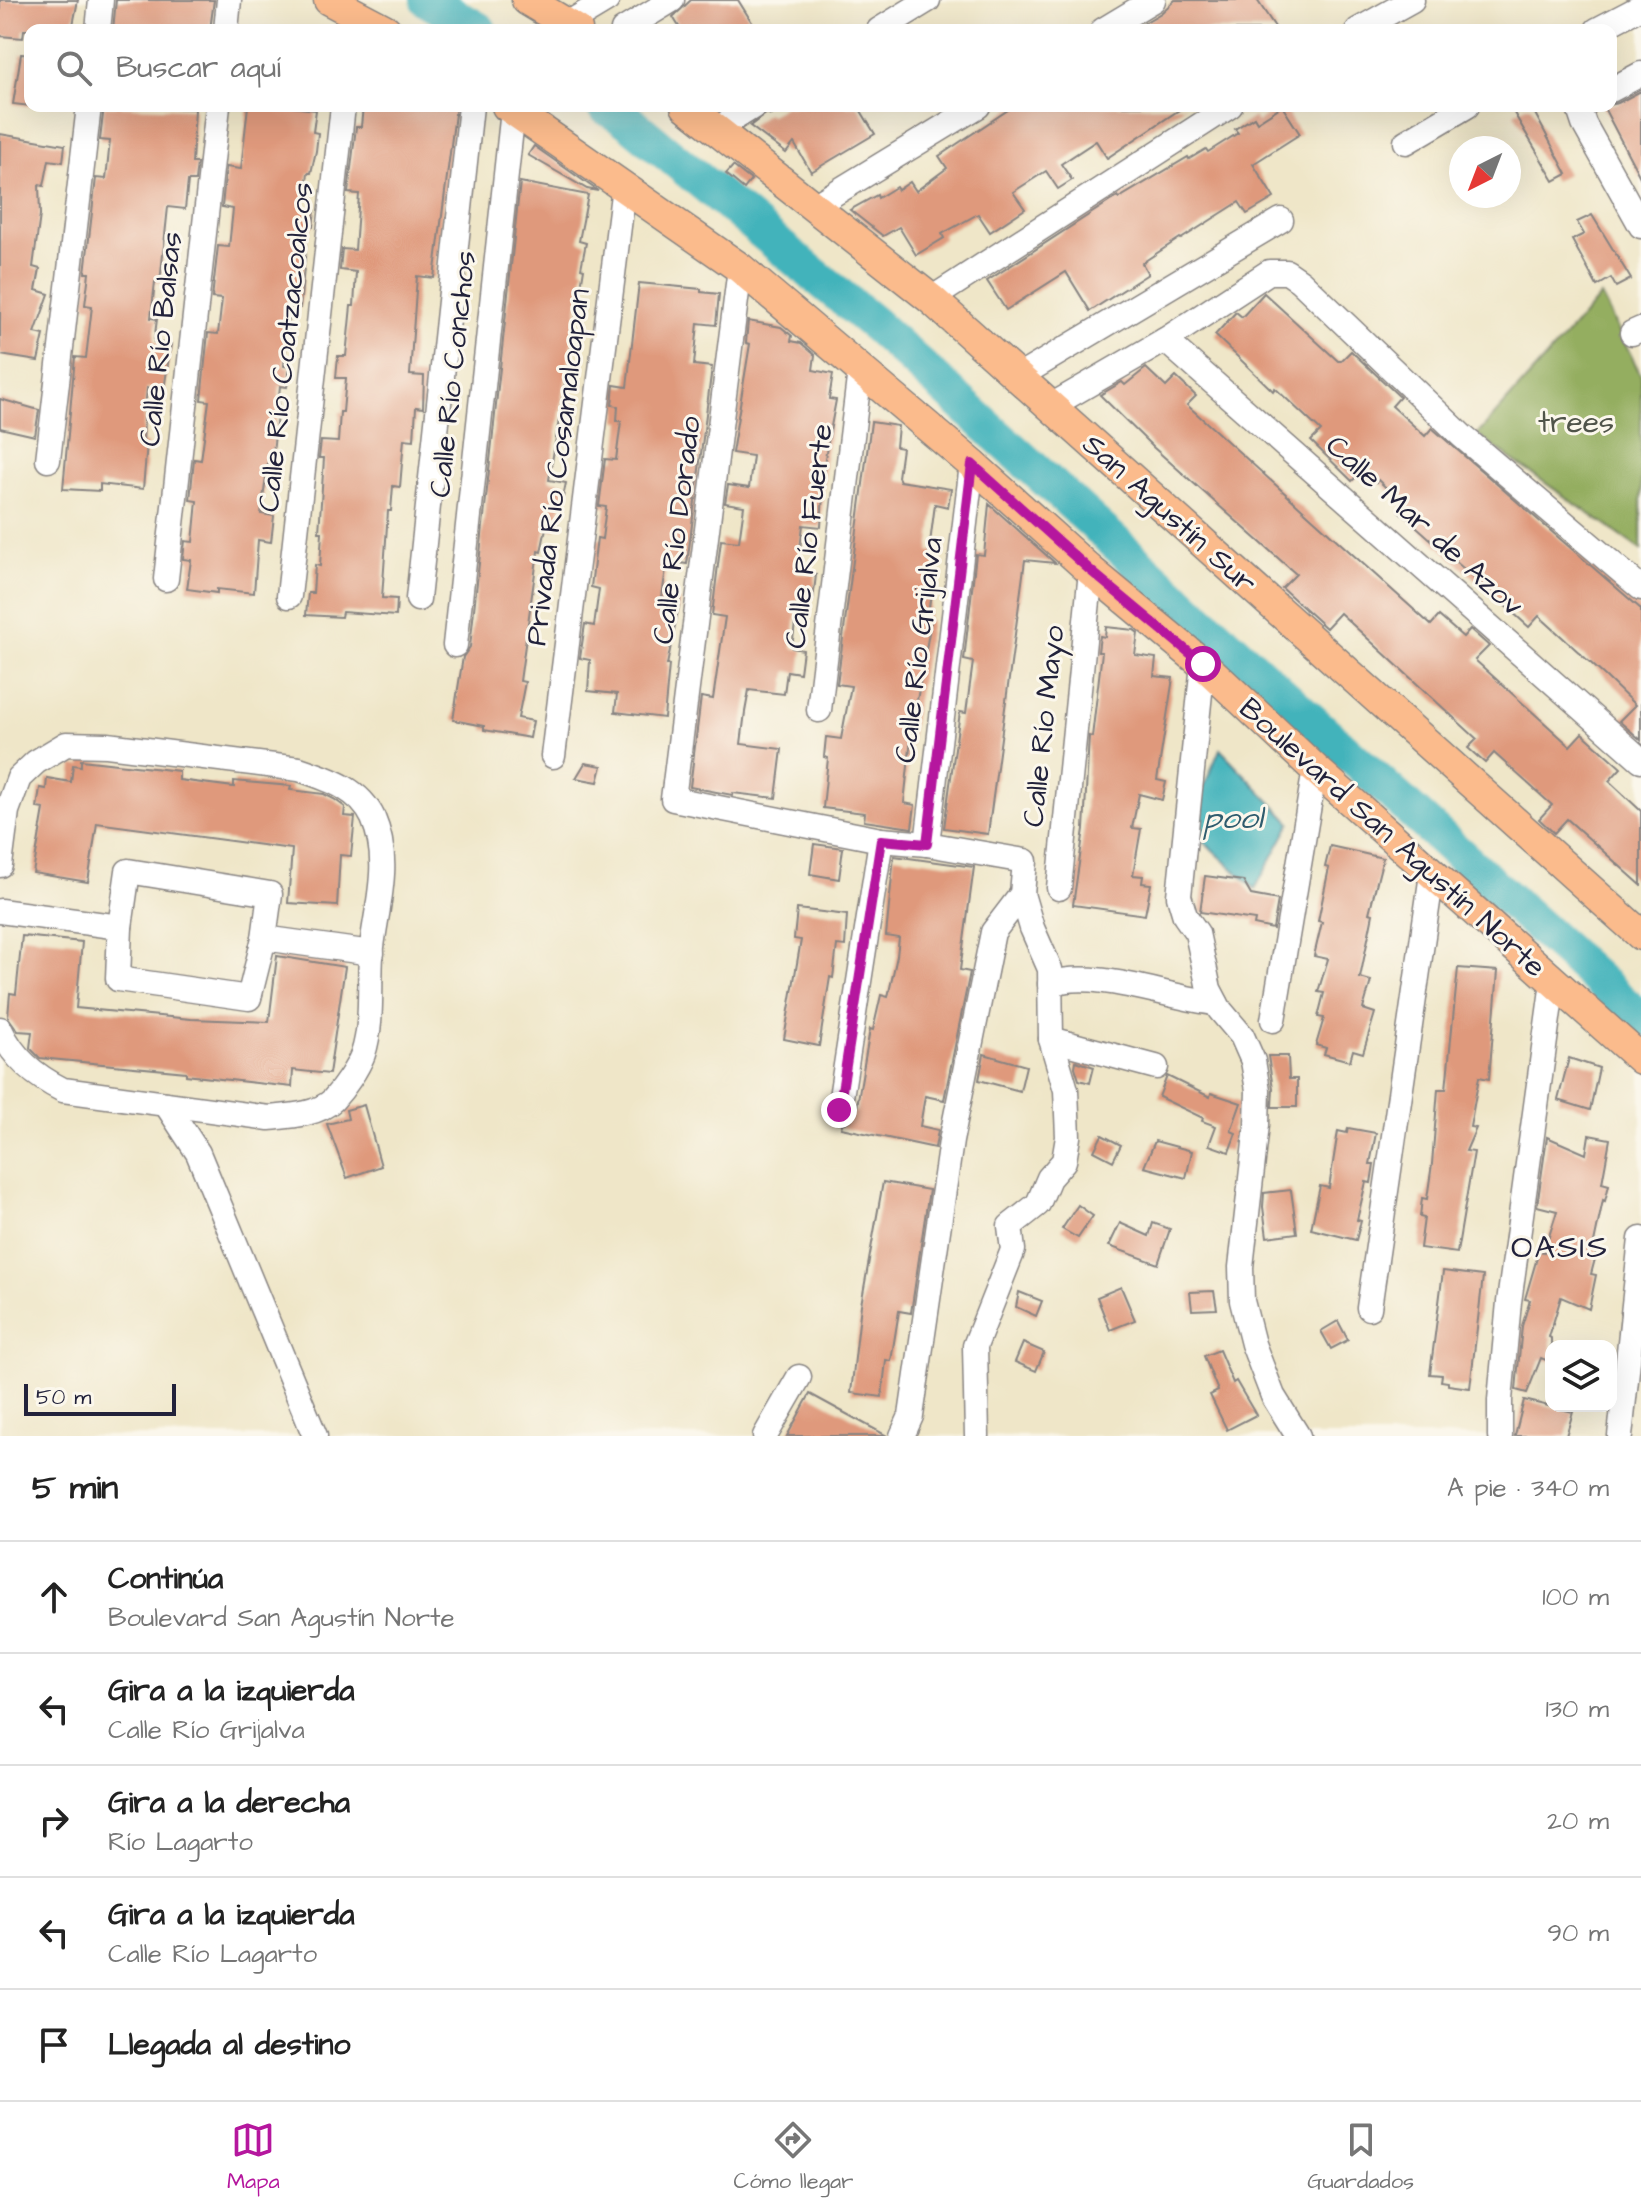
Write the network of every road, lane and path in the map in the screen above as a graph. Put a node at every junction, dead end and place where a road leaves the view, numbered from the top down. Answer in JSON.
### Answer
{"nodes":[{"id":1,"x":101,"y":0,"type":"edge"},
{"id":2,"x":229,"y":0,"type":"edge"},
{"id":3,"x":527,"y":0,"type":"edge"},
{"id":4,"x":607,"y":0,"type":"edge"},
{"id":5,"x":672,"y":0,"type":"edge"},
{"id":6,"x":928,"y":0,"type":"edge"},
{"id":7,"x":1153,"y":0,"type":"edge"},
{"id":8,"x":1412,"y":0,"type":"edge"},
{"id":9,"x":1641,"y":7,"type":"edge"},
{"id":10,"x":344,"y":14,"type":"edge"},
{"id":11,"x":99,"y":24,"type":"edge"},
{"id":12,"x":227,"y":24,"type":"edge"},
{"id":13,"x":370,"y":24,"type":"edge"},
{"id":14,"x":567,"y":24,"type":"edge"},
{"id":15,"x":576,"y":24,"type":"edge"},
{"id":16,"x":633,"y":24,"type":"edge"},
{"id":17,"x":889,"y":24,"type":"edge"},
{"id":18,"x":1113,"y":24,"type":"edge"},
{"id":19,"x":1369,"y":24,"type":"edge"},
{"id":20,"x":1608,"y":24,"type":"edge"},
{"id":21,"x":1641,"y":74,"type":"edge"},
{"id":22,"x":1617,"y":87,"type":"edge"},
{"id":23,"x":88,"y":112,"type":"edge"},
{"id":24,"x":217,"y":112,"type":"edge"},
{"id":25,"x":342,"y":112,"type":"edge"},
{"id":26,"x":470,"y":112,"type":"edge"},
{"id":27,"x":510,"y":112,"type":"edge"},
{"id":28,"x":516,"y":112,"type":"edge"},
{"id":29,"x":694,"y":112,"type":"edge"},
{"id":30,"x":744,"y":112,"type":"edge"},
{"id":31,"x":968,"y":112,"type":"edge"},
{"id":32,"x":1221,"y":112,"type":"edge"},
{"id":33,"x":1457,"y":112,"type":"edge"},
{"id":34,"x":1580,"y":112,"type":"edge"},
{"id":35,"x":717,"y":129,"type":"junction"},
{"id":36,"x":1406,"y":142,"type":"dead end"},
{"id":37,"x":624,"y":186,"type":"junction"},
{"id":38,"x":814,"y":206,"type":"junction"},
{"id":39,"x":1281,"y":220,"type":"dead end"},
{"id":40,"x":1641,"y":226,"type":"edge"},
{"id":41,"x":740,"y":268,"type":"junction"},
{"id":42,"x":931,"y":299,"type":"junction"},
{"id":43,"x":1165,"y":340,"type":"junction"},
{"id":44,"x":860,"y":370,"type":"junction"},
{"id":45,"x":1018,"y":377,"type":"junction"},
{"id":46,"x":1051,"y":406,"type":"junction"},
{"id":47,"x":48,"y":460,"type":"dead end"},
{"id":48,"x":972,"y":464,"type":"junction"},
{"id":49,"x":1091,"y":571,"type":"junction"},
{"id":50,"x":166,"y":579,"type":"dead end"},
{"id":51,"x":1638,"y":583,"type":"edge"},
{"id":52,"x":289,"y":596,"type":"dead end"},
{"id":53,"x":418,"y":599,"type":"dead end"},
{"id":54,"x":455,"y":645,"type":"dead end"},
{"id":55,"x":1203,"y":664,"type":"junction"},
{"id":56,"x":819,"y":710,"type":"dead end"},
{"id":57,"x":553,"y":756,"type":"dead end"},
{"id":58,"x":1641,"y":760,"type":"edge"},
{"id":59,"x":1315,"y":769,"type":"junction"},
{"id":60,"x":881,"y":840,"type":"junction"},
{"id":61,"x":927,"y":844,"type":"junction"},
{"id":62,"x":0,"y":865,"type":"edge"},
{"id":63,"x":1432,"y":874,"type":"junction"},
{"id":64,"x":1059,"y":888,"type":"dead end"},
{"id":65,"x":1022,"y":894,"type":"junction"},
{"id":66,"x":0,"y":911,"type":"edge"},
{"id":67,"x":120,"y":927,"type":"junction"},
{"id":68,"x":1641,"y":935,"type":"edge"},
{"id":69,"x":264,"y":938,"type":"junction"},
{"id":70,"x":372,"y":953,"type":"junction"},
{"id":71,"x":1553,"y":982,"type":"junction"},
{"id":72,"x":1050,"y":984,"type":"junction"},
{"id":73,"x":1216,"y":1003,"type":"junction"},
{"id":74,"x":1273,"y":1020,"type":"dead end"},
{"id":75,"x":1,"y":1033,"type":"edge"},
{"id":76,"x":1051,"y":1039,"type":"junction"},
{"id":77,"x":1641,"y":1059,"type":"edge"},
{"id":78,"x":1156,"y":1067,"type":"dead end"},
{"id":79,"x":166,"y":1104,"type":"junction"},
{"id":80,"x":839,"y":1110,"type":"dead end"},
{"id":81,"x":1641,"y":1239,"type":"edge"},
{"id":82,"x":1369,"y":1308,"type":"dead end"},
{"id":83,"x":799,"y":1377,"type":"dead end"},
{"id":84,"x":1633,"y":1397,"type":"edge"},
{"id":85,"x":909,"y":1429,"type":"edge"},
{"id":86,"x":315,"y":1436,"type":"edge"},
{"id":87,"x":765,"y":1436,"type":"edge"},
{"id":88,"x":977,"y":1436,"type":"edge"},
{"id":89,"x":1298,"y":1436,"type":"edge"},
{"id":90,"x":1500,"y":1436,"type":"edge"},
{"id":91,"x":1620,"y":1436,"type":"edge"}],
"edges":[{"from":1,"to":11,"type":"street"},
{"from":2,"to":12,"type":"street"},
{"from":3,"to":14,"type":"main road"},
{"from":4,"to":15,"type":"street"},
{"from":5,"to":16,"type":"street"},
{"from":6,"to":17,"type":"street"},
{"from":7,"to":18,"type":"street"},
{"from":8,"to":19,"type":"street"},
{"from":9,"to":20,"type":"street"},
{"from":10,"to":13,"type":"main road"},
{"from":21,"to":22,"type":"street"},
{"from":23,"to":47,"type":"street"},
{"from":24,"to":50,"type":"street","name":"Calle Río Balsas"},
{"from":25,"to":52,"type":"street","name":"Calle Río Coatzacoalcos"},
{"from":26,"to":53,"type":"street","name":"Calle Río Conchos"},
{"from":27,"to":54,"type":"street","name":"Calle Río Conchos"},
{"from":28,"to":37,"type":"main road","name":"Boulevard San Agustín Norte"},
{"from":29,"to":35,"type":"main road","name":"San Agustín Sur"},
{"from":30,"to":35,"type":"street"},
{"from":31,"to":38,"type":"street"},
{"from":32,"to":42,"type":"street"},
{"from":33,"to":36,"type":"street"},
{"from":34,"to":40,"type":"street"},
{"from":35,"to":38,"type":"main road","name":"San Agustín Sur"},
{"from":37,"to":41,"type":"main road","name":"Boulevard San Agustín Norte"},
{"from":37,"to":57,"type":"street","name":"Privada Río Cosamaloapan"},
{"from":38,"to":42,"type":"main road","name":"San Agustín Sur"},
{"from":39,"to":45,"type":"street"},
{"from":41,"to":44,"type":"main road","name":"Boulevard San Agustín Norte"},
{"from":41,"to":60,"type":"street","name":"Calle Río Dorado"},
{"from":42,"to":45,"type":"main road","name":"San Agustín Sur"},
{"from":43,"to":46,"type":"street"},
{"from":43,"to":51,"type":"street"},
{"from":43,"to":58,"type":"street","name":"Calle Mar de Azov"},
{"from":44,"to":48,"type":"main road","name":"Boulevard San Agustín Norte"},
{"from":44,"to":56,"type":"street","name":"Calle Río Fuerte"},
{"from":45,"to":46,"type":"main road","name":"San Agustín Sur"},
{"from":46,"to":68,"type":"main road","name":"San Agustín Sur"},
{"from":48,"to":49,"type":"main road","name":"Boulevard San Agustín Norte"},
{"from":48,"to":61,"type":"street","name":"Calle Río Grijalva"},
{"from":49,"to":55,"type":"main road","name":"Boulevard San Agustín Norte"},
{"from":49,"to":64,"type":"street","name":"Calle Río Mayo"},
{"from":55,"to":59,"type":"main road","name":"Boulevard San Agustín Norte"},
{"from":55,"to":73,"type":"street"},
{"from":59,"to":63,"type":"main road","name":"Boulevard San Agustín Norte"},
{"from":59,"to":74,"type":"street"},
{"from":60,"to":61,"type":"street"},
{"from":60,"to":80,"type":"street"},
{"from":61,"to":65,"type":"street"},
{"from":62,"to":70,"type":"street"},
{"from":63,"to":71,"type":"main road","name":"Boulevard San Agustín Norte"},
{"from":63,"to":82,"type":"street"},
{"from":65,"to":72,"type":"street"},
{"from":65,"to":85,"type":"street"},
{"from":66,"to":67,"type":"street"},
{"from":67,"to":69,"type":"street"},
{"from":67,"to":69,"type":"street"},
{"from":69,"to":70,"type":"street"},
{"from":70,"to":79,"type":"street"},
{"from":71,"to":77,"type":"main road","name":"Boulevard San Agustín Norte"},
{"from":71,"to":90,"type":"street"},
{"from":72,"to":73,"type":"street"},
{"from":72,"to":76,"type":"street"},
{"from":73,"to":89,"type":"street"},
{"from":75,"to":79,"type":"street"},
{"from":76,"to":78,"type":"street"},
{"from":76,"to":88,"type":"street"},
{"from":79,"to":86,"type":"street"},
{"from":81,"to":84,"type":"street"},
{"from":83,"to":87,"type":"street"},
{"from":84,"to":91,"type":"street"}]}
